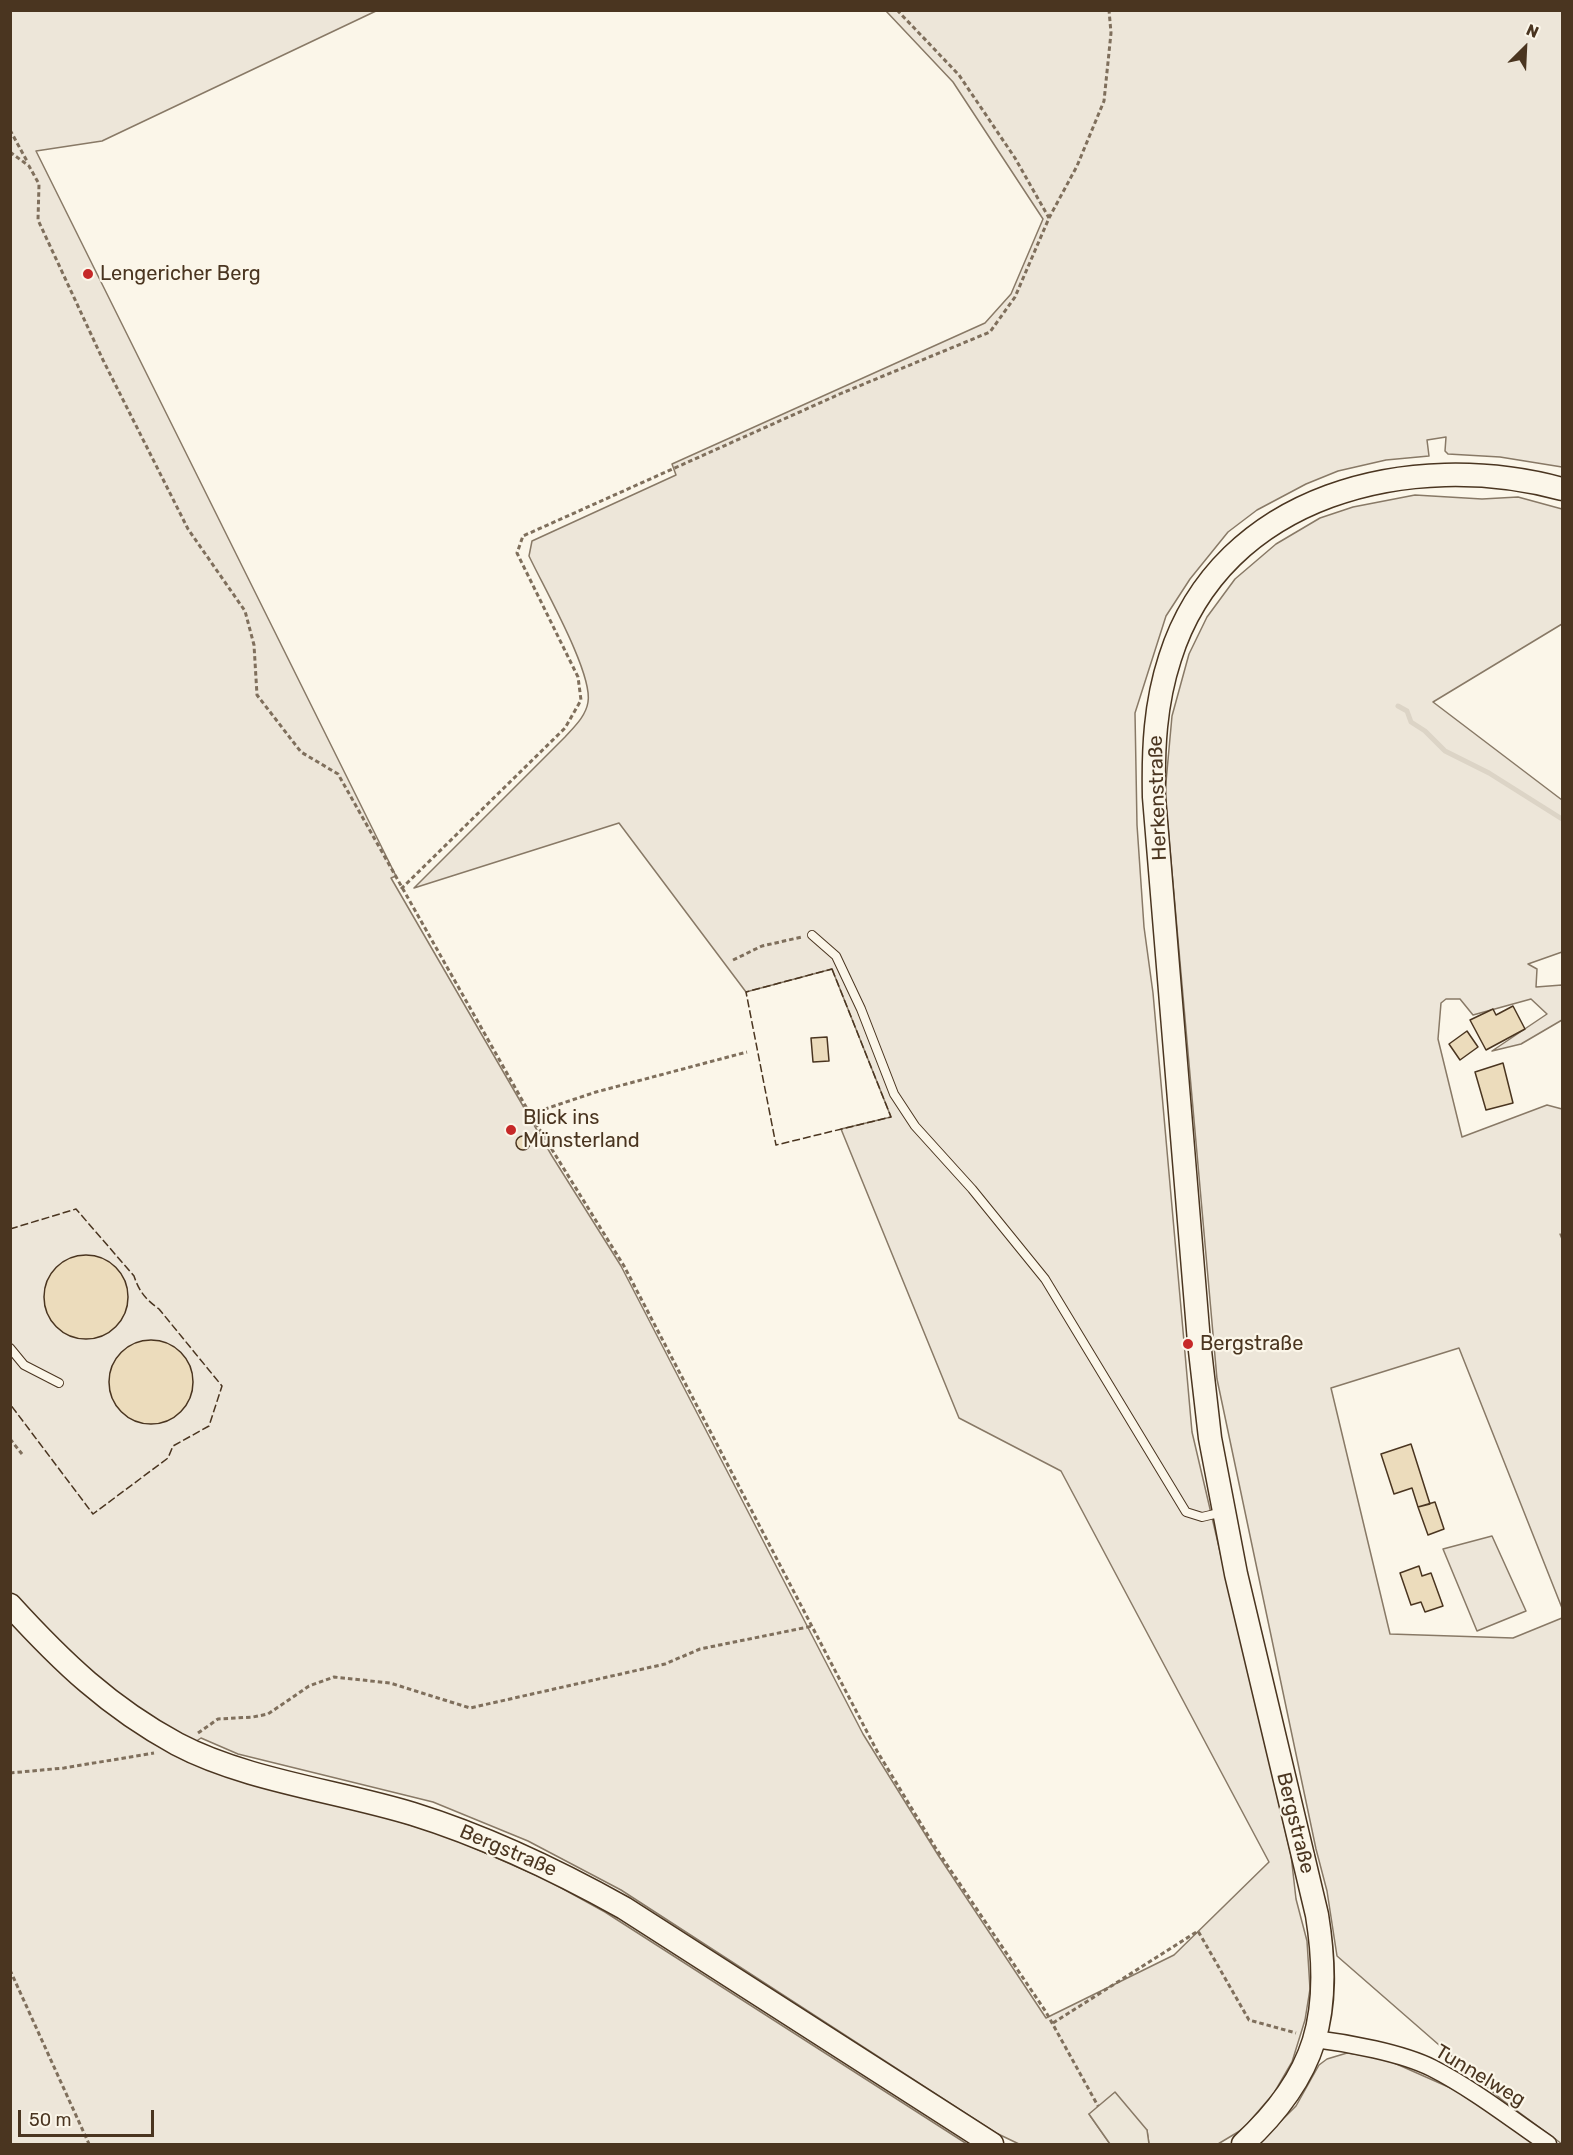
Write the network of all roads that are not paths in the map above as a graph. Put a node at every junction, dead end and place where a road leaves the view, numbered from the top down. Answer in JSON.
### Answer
{"nodes":[{"id":1,"x":1563,"y":489,"type":"edge"},
{"id":2,"x":812,"y":935,"type":"road end"},
{"id":3,"x":1197,"y":1303,"type":"joint"},
{"id":4,"x":10,"y":1348,"type":"edge"},
{"id":5,"x":59,"y":1383,"type":"dead end"},
{"id":6,"x":1223,"y":1512,"type":"junction"},
{"id":7,"x":10,"y":1605,"type":"edge"},
{"id":8,"x":1315,"y":2039,"type":"junction"},
{"id":9,"x":992,"y":2145,"type":"edge"},
{"id":10,"x":1243,"y":2145,"type":"edge"},
{"id":11,"x":1548,"y":2145,"type":"edge"}],
"edges":[{"from":1,"to":3,"type":"main road","name":"Herkenstraße"},
{"from":2,"to":6,"type":"lane"},
{"from":3,"to":6,"type":"main road","name":"Bergstraße"},
{"from":4,"to":5,"type":"lane"},
{"from":6,"to":8,"type":"main road","name":"Bergstraße"},
{"from":7,"to":9,"type":"main road","name":"Bergstraße"},
{"from":8,"to":10,"type":"main road","name":"Bergstraße"},
{"from":8,"to":11,"type":"street","name":"Tunnelweg"}]}
